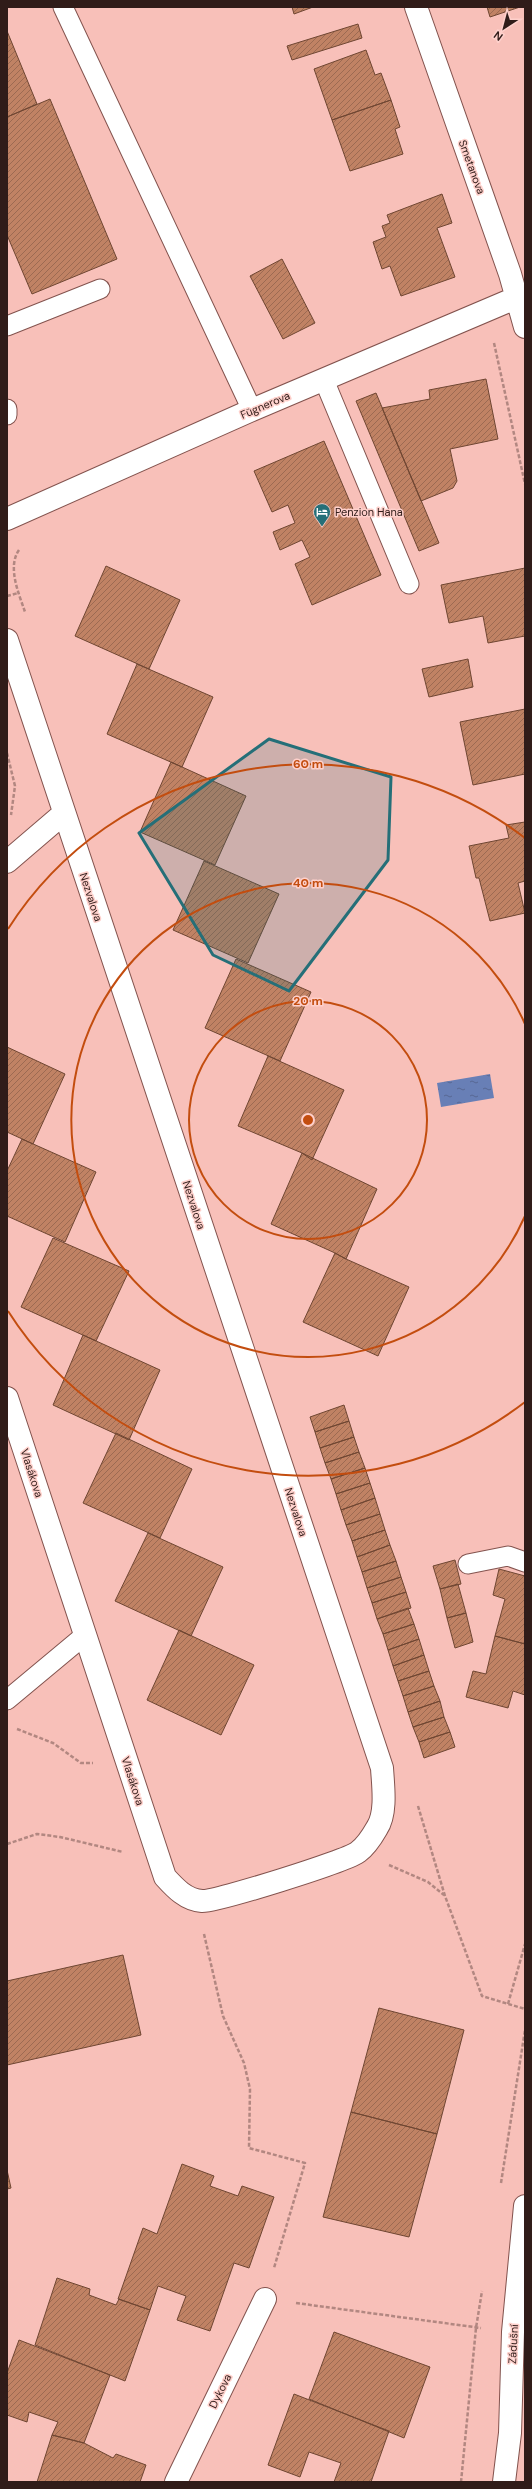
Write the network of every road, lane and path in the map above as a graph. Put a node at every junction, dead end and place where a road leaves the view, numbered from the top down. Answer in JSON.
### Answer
{"nodes":[{"id":1,"x":63,"y":7,"type":"edge"},
{"id":2,"x":416,"y":7,"type":"edge"},
{"id":3,"x":100,"y":289,"type":"dead end"},
{"id":4,"x":520,"y":296,"type":"edge"},
{"id":5,"x":7,"y":326,"type":"edge"},
{"id":6,"x":525,"y":327,"type":"edge"},
{"id":7,"x":489,"y":343,"type":"dead end"},
{"id":8,"x":324,"y":380,"type":"junction"},
{"id":9,"x":7,"y":409,"type":"edge"},
{"id":10,"x":252,"y":410,"type":"junction"},
{"id":11,"x":7,"y":414,"type":"edge"},
{"id":12,"x":525,"y":484,"type":"edge"},
{"id":13,"x":7,"y":519,"type":"edge"},
{"id":14,"x":21,"y":547,"type":"dead end"},
{"id":15,"x":409,"y":584,"type":"dead end"},
{"id":16,"x":18,"y":593,"type":"junction"},
{"id":17,"x":7,"y":596,"type":"edge"},
{"id":18,"x":26,"y":615,"type":"dead end"},
{"id":19,"x":7,"y":640,"type":"edge"},
{"id":20,"x":7,"y":753,"type":"edge"},
{"id":21,"x":63,"y":814,"type":"junction"},
{"id":22,"x":9,"y":819,"type":"dead end"},
{"id":23,"x":7,"y":862,"type":"edge"},
{"id":24,"x":7,"y":1398,"type":"edge"},
{"id":25,"x":525,"y":1562,"type":"edge"},
{"id":26,"x":468,"y":1564,"type":"dead end"},
{"id":27,"x":85,"y":1635,"type":"junction"},
{"id":28,"x":7,"y":1700,"type":"edge"},
{"id":29,"x":16,"y":1728,"type":"dead end"},
{"id":30,"x":128,"y":1766,"type":"junction"},
{"id":31,"x":416,"y":1800,"type":"dead end"},
{"id":32,"x":7,"y":1844,"type":"edge"},
{"id":33,"x":359,"y":1852,"type":"junction"},
{"id":34,"x":159,"y":1860,"type":"junction"},
{"id":35,"x":445,"y":1896,"type":"junction"},
{"id":36,"x":202,"y":1901,"type":"junction"},
{"id":37,"x":525,"y":1944,"type":"edge"},
{"id":38,"x":508,"y":2004,"type":"junction"},
{"id":39,"x":525,"y":2009,"type":"edge"},
{"id":40,"x":525,"y":2030,"type":"edge"},
{"id":41,"x":500,"y":2188,"type":"dead end"},
{"id":42,"x":525,"y":2206,"type":"edge"},
{"id":43,"x":483,"y":2289,"type":"dead end"},
{"id":44,"x":265,"y":2299,"type":"junction"},
{"id":45,"x":476,"y":2328,"type":"junction"},
{"id":46,"x":513,"y":2332,"type":"junction"},
{"id":47,"x":176,"y":2482,"type":"edge"},
{"id":48,"x":461,"y":2482,"type":"edge"},
{"id":49,"x":504,"y":2482,"type":"edge"}],
"edges":[{"from":1,"to":10,"type":"lane"},
{"from":2,"to":4,"type":"street","name":"Smetanova"},
{"from":3,"to":5,"type":"lane"},
{"from":4,"to":6,"type":"street","name":"Smetanova"},
{"from":4,"to":8,"type":"street","name":"Fügnerova"},
{"from":7,"to":12,"type":"path"},
{"from":8,"to":10,"type":"street","name":"Fügnerova"},
{"from":8,"to":15,"type":"lane"},
{"from":9,"to":11,"type":"lane"},
{"from":10,"to":13,"type":"street","name":"Fügnerova"},
{"from":14,"to":16,"type":"path"},
{"from":16,"to":17,"type":"path"},
{"from":16,"to":18,"type":"path"},
{"from":19,"to":21,"type":"street","name":"Nezvalova"},
{"from":20,"to":22,"type":"path"},
{"from":21,"to":23,"type":"street"},
{"from":21,"to":33,"type":"street","name":"Nezvalova"},
{"from":24,"to":27,"type":"street","name":"Vlasákova"},
{"from":25,"to":26,"type":"lane"},
{"from":27,"to":28,"type":"lane"},
{"from":27,"to":30,"type":"street","name":"Vlasákova"},
{"from":29,"to":30,"type":"path"},
{"from":30,"to":34,"type":"street","name":"Vlasákova"},
{"from":31,"to":35,"type":"path"},
{"from":32,"to":34,"type":"path"},
{"from":33,"to":35,"type":"path"},
{"from":33,"to":36,"type":"street"},
{"from":34,"to":36,"type":"street","name":"Vlasákova"},
{"from":35,"to":38,"type":"path"},
{"from":36,"to":44,"type":"path"},
{"from":37,"to":38,"type":"path"},
{"from":38,"to":39,"type":"path"},
{"from":40,"to":41,"type":"path"},
{"from":42,"to":46,"type":"street","name":"Zádušní"},
{"from":43,"to":45,"type":"path"},
{"from":44,"to":45,"type":"path"},
{"from":44,"to":47,"type":"street","name":"Dykova"},
{"from":45,"to":46,"type":"path"},
{"from":45,"to":48,"type":"path"},
{"from":46,"to":49,"type":"street","name":"Zádušní"}]}
